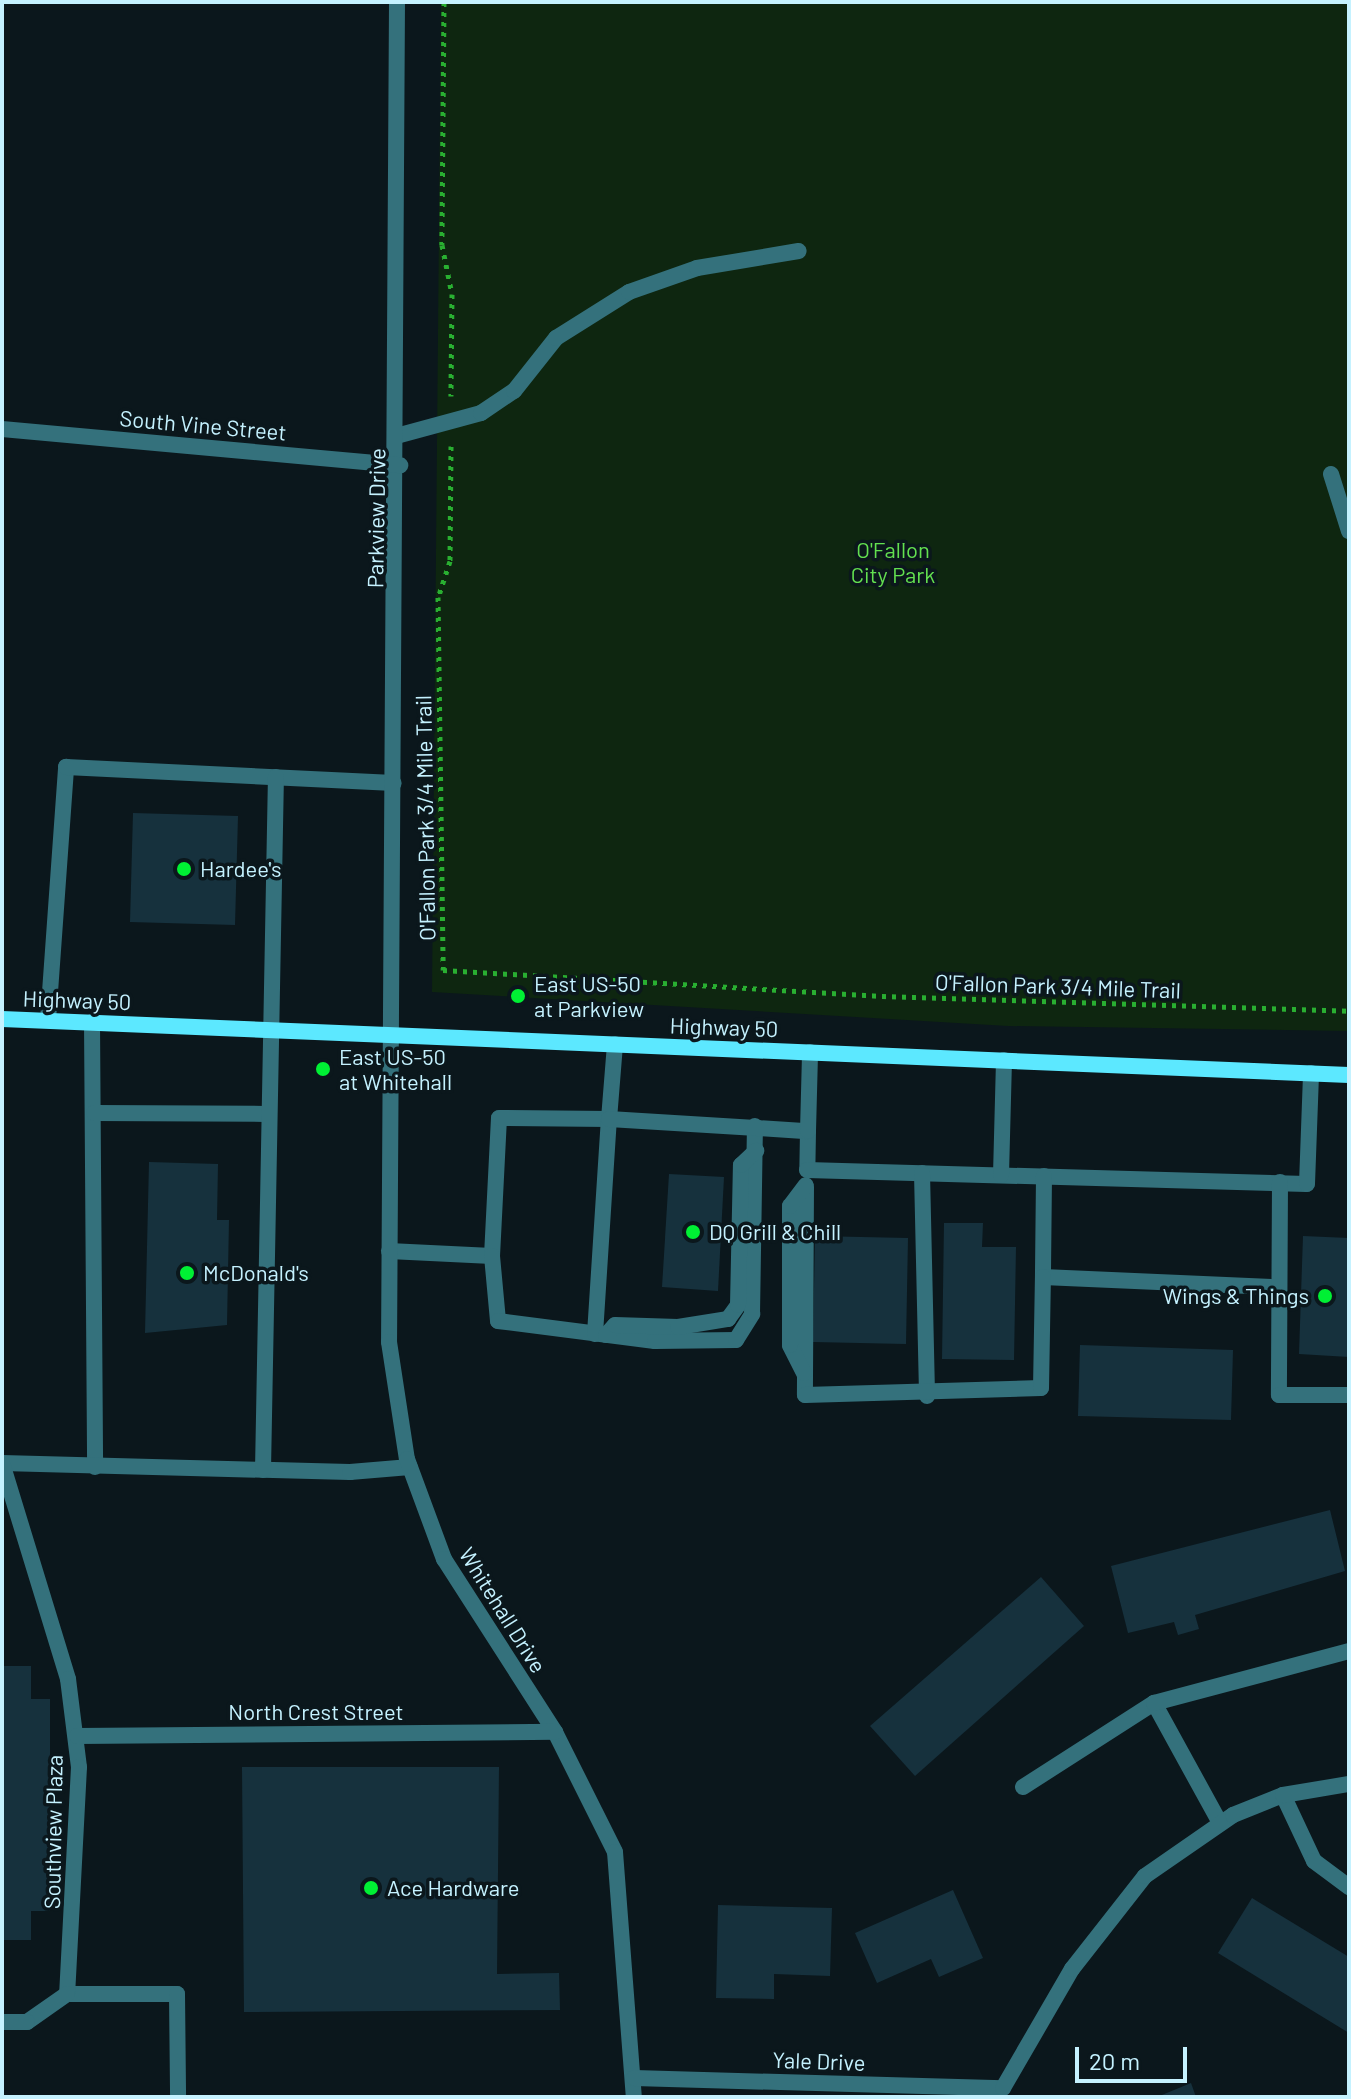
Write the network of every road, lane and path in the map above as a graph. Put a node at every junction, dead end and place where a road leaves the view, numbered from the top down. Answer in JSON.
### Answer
{"nodes":[{"id":1,"x":397,"y":2,"type":"edge"},
{"id":2,"x":444,"y":2,"type":"edge"},
{"id":3,"x":799,"y":251,"type":"dead end"},
{"id":4,"x":451,"y":421,"type":"junction"},
{"id":5,"x":2,"y":429,"type":"edge"},
{"id":6,"x":400,"y":435,"type":"junction"},
{"id":7,"x":400,"y":465,"type":"junction"},
{"id":8,"x":1331,"y":474,"type":"dead end"},
{"id":9,"x":1349,"y":531,"type":"edge"},
{"id":10,"x":276,"y":777,"type":"junction"},
{"id":11,"x":394,"y":783,"type":"junction"},
{"id":12,"x":1349,"y":1011,"type":"edge"},
{"id":13,"x":2,"y":1019,"type":"edge"},
{"id":14,"x":48,"y":1020,"type":"junction"},
{"id":15,"x":92,"y":1022,"type":"junction"},
{"id":16,"x":266,"y":1029,"type":"junction"},
{"id":17,"x":390,"y":1035,"type":"junction"},
{"id":18,"x":615,"y":1044,"type":"junction"},
{"id":19,"x":810,"y":1052,"type":"junction"},
{"id":20,"x":1004,"y":1060,"type":"junction"},
{"id":21,"x":1311,"y":1073,"type":"junction"},
{"id":22,"x":1349,"y":1075,"type":"edge"},
{"id":23,"x":94,"y":1113,"type":"junction"},
{"id":24,"x":265,"y":1114,"type":"junction"},
{"id":25,"x":609,"y":1119,"type":"junction"},
{"id":26,"x":755,"y":1126,"type":"junction"},
{"id":27,"x":808,"y":1131,"type":"junction"},
{"id":28,"x":922,"y":1173,"type":"junction"},
{"id":29,"x":1001,"y":1175,"type":"junction"},
{"id":30,"x":1044,"y":1176,"type":"junction"},
{"id":31,"x":807,"y":1178,"type":"junction"},
{"id":32,"x":1280,"y":1182,"type":"junction"},
{"id":33,"x":389,"y":1251,"type":"junction"},
{"id":34,"x":492,"y":1256,"type":"junction"},
{"id":35,"x":1043,"y":1277,"type":"junction"},
{"id":36,"x":1275,"y":1287,"type":"junction"},
{"id":37,"x":601,"y":1335,"type":"junction"},
{"id":38,"x":1349,"y":1395,"type":"edge"},
{"id":39,"x":927,"y":1396,"type":"junction"},
{"id":40,"x":2,"y":1463,"type":"edge"},
{"id":41,"x":95,"y":1467,"type":"junction"},
{"id":42,"x":410,"y":1467,"type":"junction"},
{"id":43,"x":263,"y":1470,"type":"junction"},
{"id":44,"x":1349,"y":1651,"type":"edge"},
{"id":45,"x":1154,"y":1703,"type":"junction"},
{"id":46,"x":555,"y":1732,"type":"junction"},
{"id":47,"x":77,"y":1736,"type":"junction"},
{"id":48,"x":1349,"y":1784,"type":"edge"},
{"id":49,"x":1023,"y":1787,"type":"dead end"},
{"id":50,"x":1283,"y":1795,"type":"junction"},
{"id":51,"x":1220,"y":1823,"type":"junction"},
{"id":52,"x":1349,"y":1887,"type":"edge"},
{"id":53,"x":67,"y":1994,"type":"junction"},
{"id":54,"x":2,"y":2022,"type":"edge"},
{"id":55,"x":634,"y":2078,"type":"junction"},
{"id":56,"x":1008,"y":2093,"type":"edge"},
{"id":57,"x":178,"y":2097,"type":"edge"},
{"id":58,"x":634,"y":2097,"type":"edge"}],
"edges":[{"from":1,"to":6,"type":"street","name":"Parkview Drive"},
{"from":2,"to":4,"type":"path","name":"O'Fallon Park 3/4 Mile Trail"},
{"from":3,"to":4,"type":"street"},
{"from":4,"to":6,"type":"street"},
{"from":4,"to":12,"type":"path","name":"O'Fallon Park 3/4 Mile Trail"},
{"from":5,"to":7,"type":"street","name":"South Vine Street"},
{"from":6,"to":7,"type":"street","name":"Parkview Drive"},
{"from":7,"to":11,"type":"street","name":"Parkview Drive"},
{"from":8,"to":9,"type":"street"},
{"from":10,"to":11,"type":"street"},
{"from":10,"to":14,"type":"street"},
{"from":10,"to":16,"type":"street"},
{"from":11,"to":17,"type":"street","name":"Parkview Drive"},
{"from":13,"to":14,"type":"main road","name":"Highway 50"},
{"from":14,"to":15,"type":"main road","name":"Highway 50"},
{"from":15,"to":16,"type":"main road","name":"Highway 50"},
{"from":15,"to":23,"type":"street"},
{"from":16,"to":17,"type":"main road","name":"Highway 50"},
{"from":16,"to":24,"type":"street"},
{"from":17,"to":18,"type":"main road","name":"Highway 50"},
{"from":17,"to":33,"type":"street","name":"Whitehall Drive"},
{"from":18,"to":19,"type":"main road","name":"Highway 50"},
{"from":18,"to":25,"type":"street"},
{"from":19,"to":20,"type":"main road","name":"Highway 50"},
{"from":19,"to":27,"type":"street"},
{"from":20,"to":21,"type":"main road","name":"Highway 50"},
{"from":20,"to":29,"type":"street"},
{"from":21,"to":22,"type":"main road","name":"Highway 50"},
{"from":21,"to":32,"type":"street"},
{"from":23,"to":24,"type":"street"},
{"from":23,"to":41,"type":"street"},
{"from":24,"to":43,"type":"street"},
{"from":25,"to":26,"type":"street"},
{"from":25,"to":34,"type":"street"},
{"from":25,"to":37,"type":"street"},
{"from":26,"to":27,"type":"street"},
{"from":26,"to":37,"type":"street"},
{"from":27,"to":31,"type":"street"},
{"from":28,"to":29,"type":"street"},
{"from":28,"to":31,"type":"street"},
{"from":28,"to":39,"type":"street"},
{"from":29,"to":30,"type":"street"},
{"from":30,"to":32,"type":"street"},
{"from":30,"to":35,"type":"street"},
{"from":31,"to":39,"type":"street"},
{"from":32,"to":36,"type":"street"},
{"from":33,"to":34,"type":"street"},
{"from":33,"to":42,"type":"street","name":"Whitehall Drive"},
{"from":34,"to":37,"type":"street"},
{"from":35,"to":36,"type":"street"},
{"from":35,"to":39,"type":"street"},
{"from":36,"to":38,"type":"street"},
{"from":40,"to":41,"type":"street"},
{"from":40,"to":47,"type":"street","name":"Southview Plaza"},
{"from":41,"to":43,"type":"street"},
{"from":42,"to":43,"type":"street"},
{"from":42,"to":46,"type":"street","name":"Whitehall Drive"},
{"from":44,"to":45,"type":"street"},
{"from":45,"to":49,"type":"street"},
{"from":45,"to":51,"type":"street"},
{"from":46,"to":47,"type":"street","name":"North Crest Street"},
{"from":46,"to":55,"type":"street","name":"Whitehall Drive"},
{"from":47,"to":53,"type":"street","name":"Southview Plaza"},
{"from":48,"to":50,"type":"street"},
{"from":50,"to":51,"type":"street"},
{"from":50,"to":52,"type":"street"},
{"from":51,"to":56,"type":"street"},
{"from":53,"to":54,"type":"street"},
{"from":53,"to":57,"type":"street"},
{"from":55,"to":56,"type":"street","name":"Yale Drive"},
{"from":55,"to":58,"type":"street","name":"Whitehall Drive"}]}
